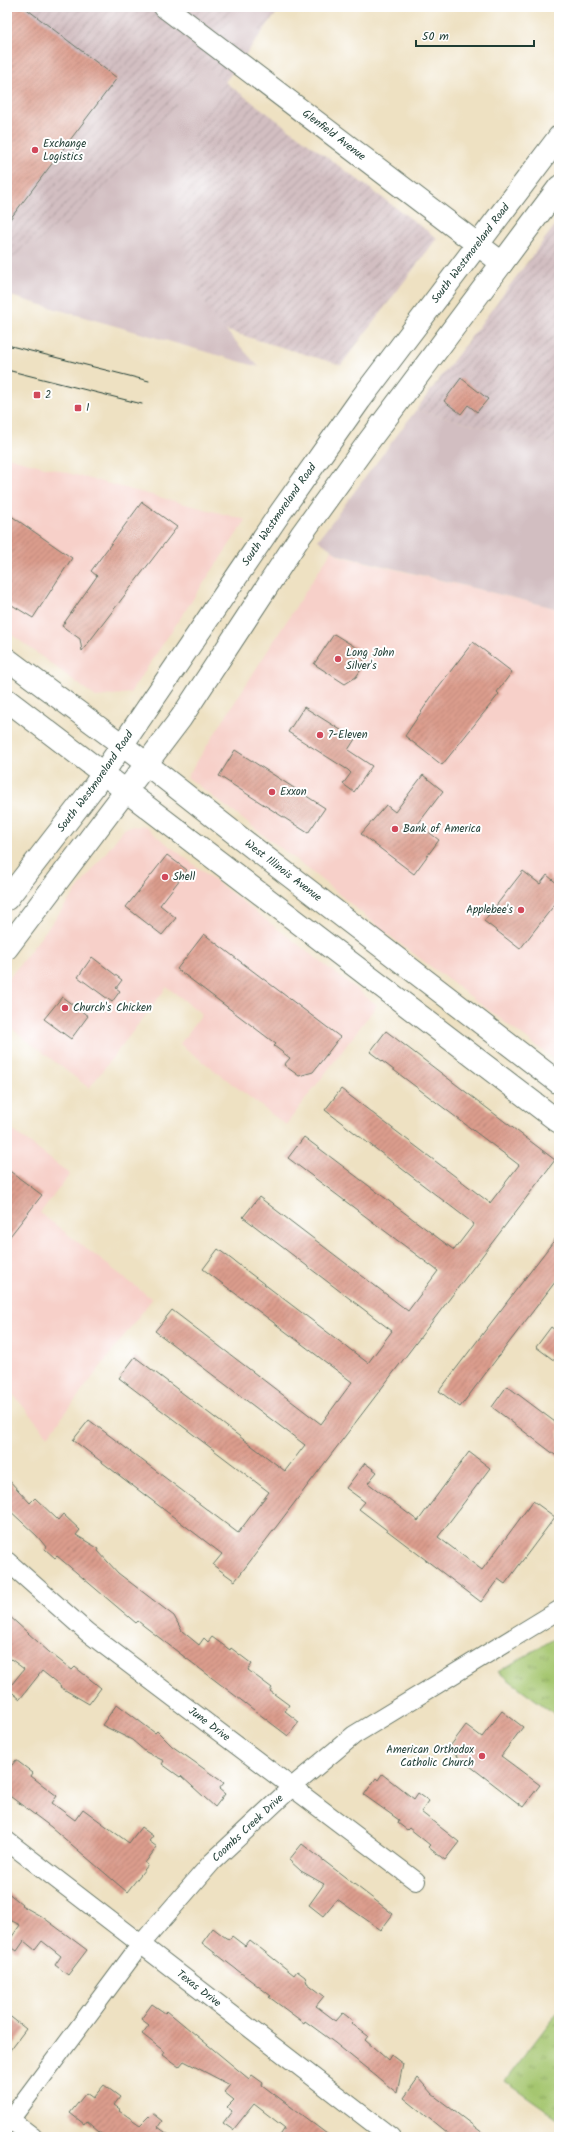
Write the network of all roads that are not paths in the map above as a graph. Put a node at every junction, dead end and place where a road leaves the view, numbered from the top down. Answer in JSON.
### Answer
{"nodes":[{"id":1,"x":165,"y":7,"type":"edge"},
{"id":2,"x":559,"y":136,"type":"edge"},
{"id":3,"x":559,"y":187,"type":"edge"},
{"id":4,"x":478,"y":244,"type":"junction"},
{"id":5,"x":502,"y":263,"type":"junction"},
{"id":6,"x":280,"y":513,"type":"junction"},
{"id":7,"x":301,"y":535,"type":"junction"},
{"id":8,"x":7,"y":659,"type":"edge"},
{"id":9,"x":7,"y":700,"type":"edge"},
{"id":10,"x":121,"y":744,"type":"junction"},
{"id":11,"x":146,"y":764,"type":"junction"},
{"id":12,"x":103,"y":773,"type":"junction"},
{"id":13,"x":126,"y":791,"type":"junction"},
{"id":14,"x":7,"y":899,"type":"edge"},
{"id":15,"x":7,"y":948,"type":"edge"},
{"id":16,"x":524,"y":1056,"type":"junction"},
{"id":17,"x":505,"y":1082,"type":"junction"},
{"id":18,"x":559,"y":1083,"type":"edge"},
{"id":19,"x":559,"y":1122,"type":"edge"},
{"id":20,"x":7,"y":1561,"type":"edge"},
{"id":21,"x":559,"y":1610,"type":"edge"},
{"id":22,"x":292,"y":1787,"type":"junction"},
{"id":23,"x":7,"y":1842,"type":"edge"},
{"id":24,"x":416,"y":1881,"type":"dead end"},
{"id":25,"x":141,"y":1944,"type":"junction"},
{"id":26,"x":8,"y":2120,"type":"edge"},
{"id":27,"x":33,"y":2137,"type":"edge"},
{"id":28,"x":391,"y":2137,"type":"edge"}],
"edges":[{"from":1,"to":4,"type":"main road","name":"Glenfield Avenue"},
{"from":2,"to":4,"type":"main road","name":"South Westmoreland Road"},
{"from":3,"to":5,"type":"main road"},
{"from":4,"to":5,"type":"main road","name":"Glenfield Avenue"},
{"from":4,"to":6,"type":"main road","name":"South Westmoreland Road"},
{"from":5,"to":7,"type":"main road"},
{"from":6,"to":7,"type":"main road"},
{"from":6,"to":10,"type":"main road","name":"South Westmoreland Road"},
{"from":7,"to":11,"type":"main road"},
{"from":8,"to":10,"type":"main road","name":"West Illinois Avenue"},
{"from":9,"to":12,"type":"main road"},
{"from":10,"to":11,"type":"main road","name":"West Illinois Avenue"},
{"from":10,"to":12,"type":"main road","name":"South Westmoreland Road"},
{"from":11,"to":13,"type":"main road"},
{"from":11,"to":16,"type":"main road","name":"West Illinois Avenue"},
{"from":12,"to":13,"type":"main road"},
{"from":12,"to":14,"type":"main road","name":"South Westmoreland Road"},
{"from":13,"to":15,"type":"main road"},
{"from":13,"to":17,"type":"main road"},
{"from":16,"to":17,"type":"main road"},
{"from":16,"to":18,"type":"main road","name":"West Illinois Avenue"},
{"from":17,"to":19,"type":"main road"},
{"from":20,"to":22,"type":"street","name":"June Drive"},
{"from":21,"to":22,"type":"street","name":"Coombs Creek Drive"},
{"from":22,"to":24,"type":"street","name":"June Drive"},
{"from":22,"to":25,"type":"street","name":"Coombs Creek Drive"},
{"from":23,"to":25,"type":"street","name":"Texas Drive"},
{"from":25,"to":26,"type":"street","name":"Coombs Creek Drive"},
{"from":25,"to":28,"type":"street","name":"Texas Drive"},
{"from":26,"to":27,"type":"street"}]}
